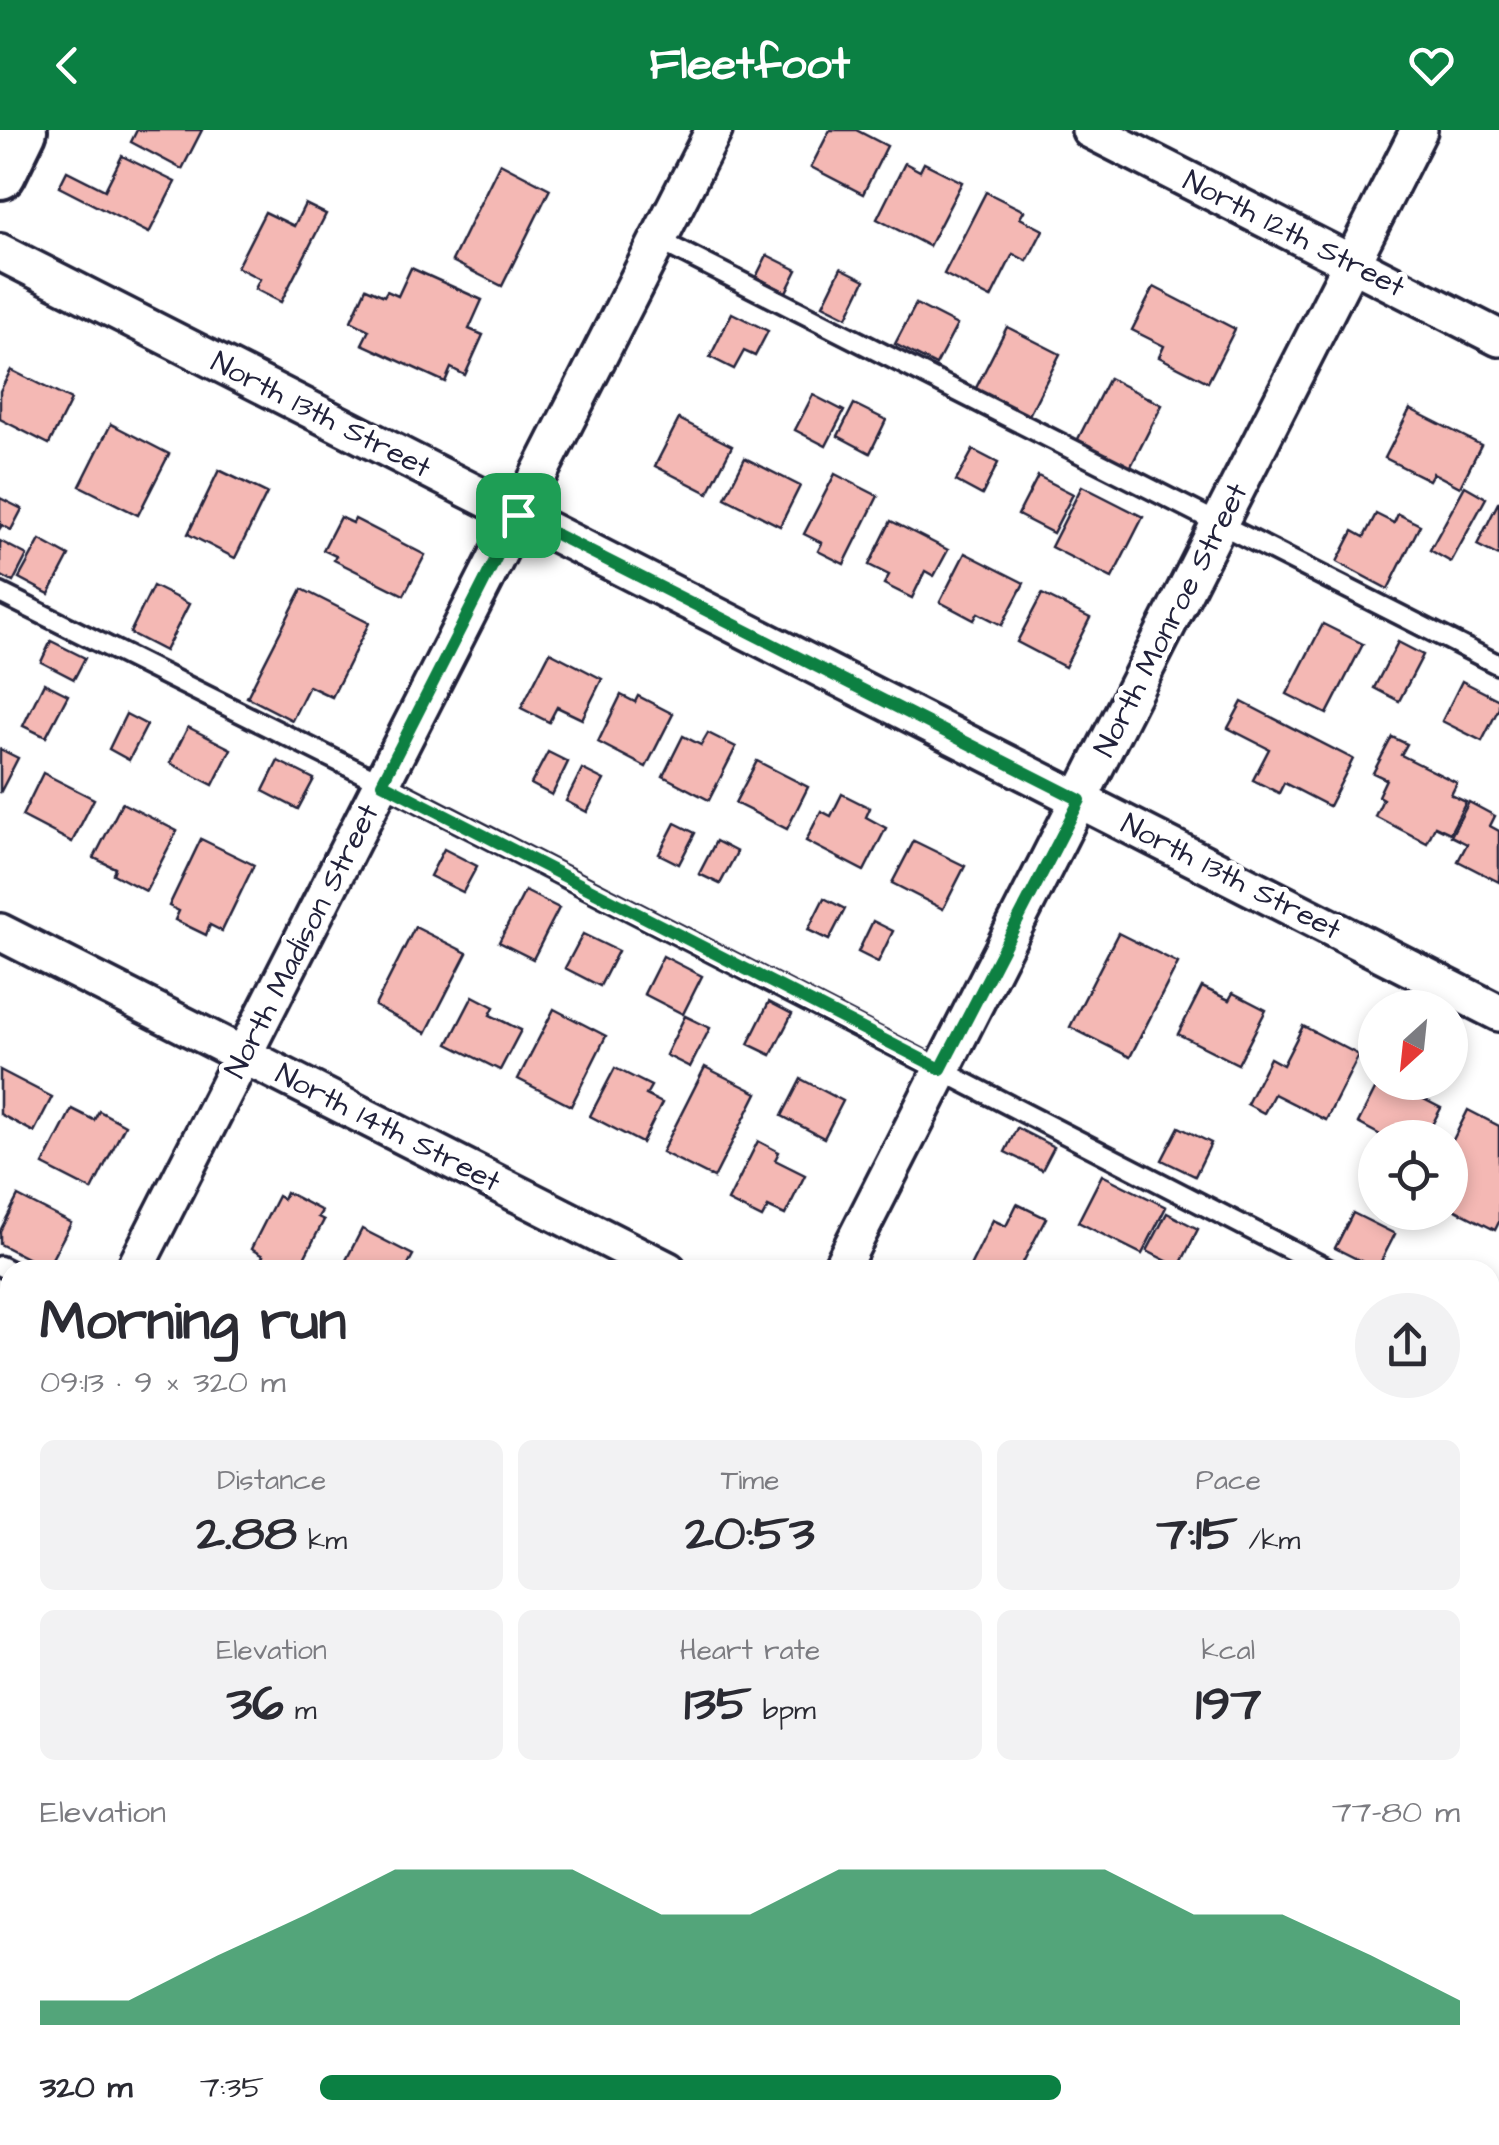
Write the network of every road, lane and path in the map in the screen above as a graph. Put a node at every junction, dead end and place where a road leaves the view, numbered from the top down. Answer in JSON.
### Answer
{"nodes":[{"id":1,"x":21,"y":130,"type":"edge"},
{"id":2,"x":714,"y":130,"type":"edge"},
{"id":3,"x":1090,"y":130,"type":"edge"},
{"id":4,"x":1420,"y":130,"type":"edge"},
{"id":5,"x":0,"y":173,"type":"edge"},
{"id":6,"x":658,"y":240,"type":"junction"},
{"id":7,"x":0,"y":252,"type":"edge"},
{"id":8,"x":1352,"y":263,"type":"junction"},
{"id":9,"x":1499,"y":338,"type":"edge"},
{"id":10,"x":518,"y":515,"type":"junction"},
{"id":11,"x":1220,"y":523,"type":"junction"},
{"id":12,"x":0,"y":593,"type":"edge"},
{"id":13,"x":1499,"y":665,"type":"edge"},
{"id":14,"x":382,"y":783,"type":"junction"},
{"id":15,"x":1080,"y":800,"type":"junction"},
{"id":16,"x":0,"y":932,"type":"edge"},
{"id":17,"x":1499,"y":1013,"type":"edge"},
{"id":18,"x":244,"y":1055,"type":"junction"},
{"id":19,"x":941,"y":1069,"type":"junction"},
{"id":20,"x":139,"y":1260,"type":"edge"},
{"id":21,"x":648,"y":1260,"type":"edge"},
{"id":22,"x":845,"y":1260,"type":"edge"},
{"id":23,"x":1311,"y":1260,"type":"edge"}],
"edges":[{"from":1,"to":5,"type":"street"},
{"from":2,"to":6,"type":"street","name":"North Madison Street"},
{"from":3,"to":8,"type":"street","name":"North 12th Street"},
{"from":4,"to":8,"type":"street","name":"North Monroe Street"},
{"from":6,"to":10,"type":"street","name":"North Madison Street"},
{"from":6,"to":11,"type":"lane"},
{"from":7,"to":10,"type":"street","name":"North 13th Street"},
{"from":8,"to":9,"type":"street","name":"North 12th Street"},
{"from":8,"to":11,"type":"street","name":"North Monroe Street"},
{"from":10,"to":14,"type":"street","name":"North Madison Street"},
{"from":10,"to":15,"type":"street","name":"North 13th Street"},
{"from":11,"to":13,"type":"lane"},
{"from":11,"to":15,"type":"street","name":"North Monroe Street"},
{"from":12,"to":14,"type":"lane"},
{"from":14,"to":18,"type":"street","name":"North Madison Street"},
{"from":14,"to":19,"type":"lane"},
{"from":15,"to":17,"type":"street","name":"North 13th Street"},
{"from":15,"to":19,"type":"street","name":"North Monroe Street"},
{"from":16,"to":18,"type":"street","name":"North 14th Street"},
{"from":18,"to":20,"type":"street","name":"North Madison Street"},
{"from":18,"to":21,"type":"street","name":"North 14th Street"},
{"from":19,"to":22,"type":"street","name":"North Monroe Street"},
{"from":19,"to":23,"type":"lane"}]}
